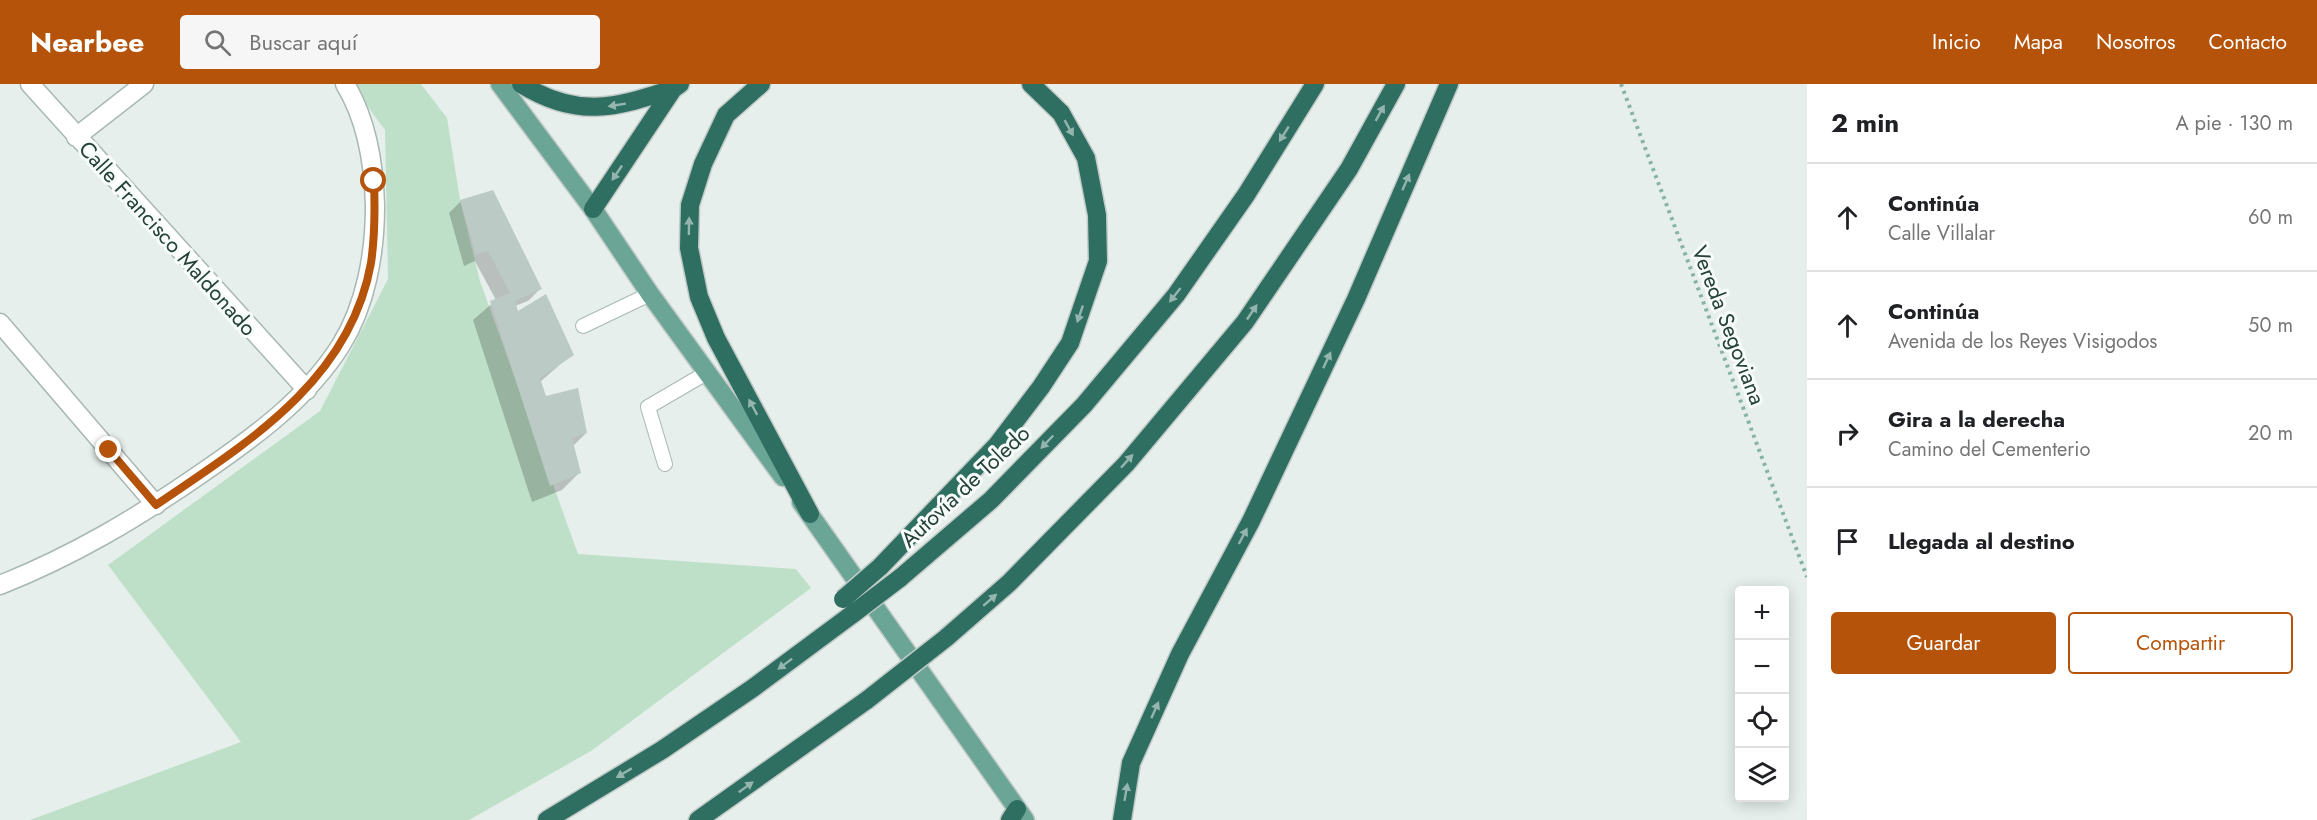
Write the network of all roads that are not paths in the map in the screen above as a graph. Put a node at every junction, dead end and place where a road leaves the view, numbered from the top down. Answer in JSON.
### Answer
{"nodes":[{"id":1,"x":30,"y":84,"type":"edge"},
{"id":2,"x":144,"y":84,"type":"edge"},
{"id":3,"x":345,"y":84,"type":"edge"},
{"id":4,"x":500,"y":84,"type":"edge"},
{"id":5,"x":521,"y":84,"type":"edge"},
{"id":6,"x":761,"y":84,"type":"edge"},
{"id":7,"x":1031,"y":84,"type":"edge"},
{"id":8,"x":1315,"y":84,"type":"edge"},
{"id":9,"x":1396,"y":84,"type":"edge"},
{"id":10,"x":1449,"y":84,"type":"edge"},
{"id":11,"x":677,"y":87,"type":"edge"},
{"id":12,"x":76,"y":138,"type":"junction"},
{"id":13,"x":593,"y":209,"type":"junction"},
{"id":14,"x":650,"y":294,"type":"junction"},
{"id":15,"x":0,"y":323,"type":"edge"},
{"id":16,"x":583,"y":326,"type":"dead end"},
{"id":17,"x":708,"y":372,"type":"junction"},
{"id":18,"x":307,"y":390,"type":"junction"},
{"id":19,"x":665,"y":464,"type":"dead end"},
{"id":20,"x":156,"y":505,"type":"junction"},
{"id":21,"x":810,"y":514,"type":"junction"},
{"id":22,"x":0,"y":585,"type":"edge"},
{"id":23,"x":849,"y":606,"type":"junction"},
{"id":24,"x":1017,"y":817,"type":"edge"},
{"id":25,"x":547,"y":820,"type":"edge"},
{"id":26,"x":698,"y":820,"type":"edge"},
{"id":27,"x":1122,"y":820,"type":"edge"}],
"edges":[{"from":1,"to":12,"type":"street","name":"Calle Francisco Maldonado"},
{"from":2,"to":12,"type":"street"},
{"from":3,"to":18,"type":"street"},
{"from":4,"to":13,"type":"main road"},
{"from":11,"to":5,"type":"highway","one_way":true},
{"from":21,"to":6,"type":"highway","one_way":true},
{"from":7,"to":23,"type":"highway","one_way":true,"bridge":true},
{"from":8,"to":23,"type":"highway","name":"Autovía de Toledo","one_way":true,"bridge":true},
{"from":26,"to":9,"type":"highway","one_way":true,"bridge":true},
{"from":27,"to":10,"type":"highway","one_way":true},
{"from":11,"to":13,"type":"highway","one_way":true},
{"from":12,"to":18,"type":"street","name":"Calle Francisco Maldonado"},
{"from":13,"to":14,"type":"main road"},
{"from":14,"to":16,"type":"lane"},
{"from":14,"to":17,"type":"main road"},
{"from":15,"to":20,"type":"street"},
{"from":17,"to":19,"type":"lane"},
{"from":17,"to":21,"type":"main road"},
{"from":18,"to":20,"type":"street"},
{"from":20,"to":22,"type":"street"},
{"from":21,"to":24,"type":"main road"},
{"from":23,"to":25,"type":"highway","name":"Autovía de Toledo","one_way":true}]}
